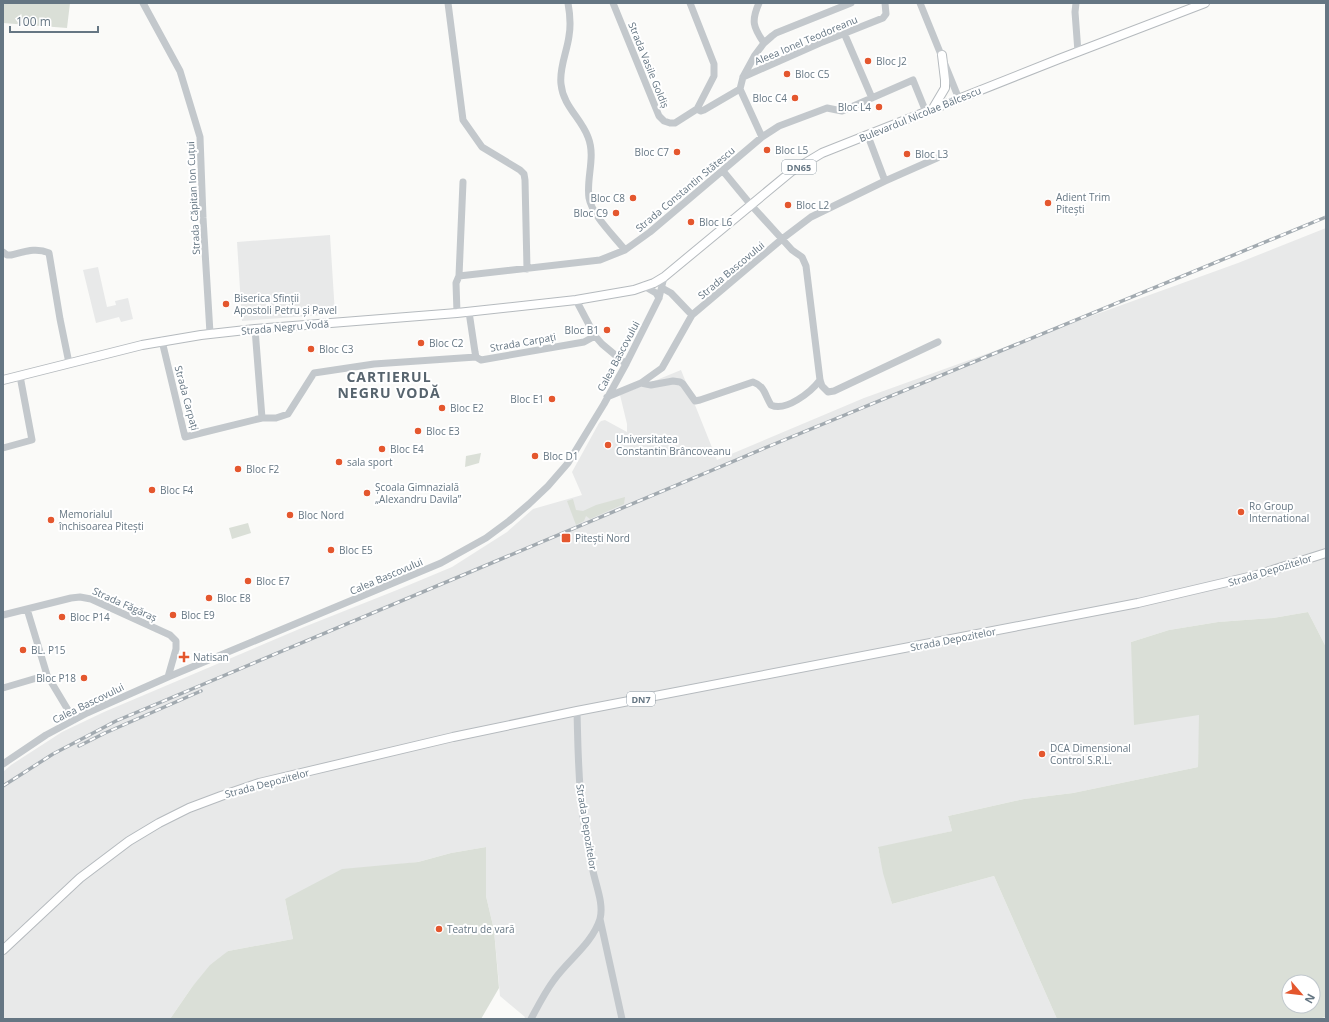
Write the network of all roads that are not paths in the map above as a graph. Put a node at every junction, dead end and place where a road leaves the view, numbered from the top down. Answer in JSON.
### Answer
{"nodes":[{"id":1,"x":143,"y":3,"type":"edge"},
{"id":2,"x":448,"y":3,"type":"edge"},
{"id":3,"x":568,"y":3,"type":"edge"},
{"id":4,"x":613,"y":3,"type":"edge"},
{"id":5,"x":690,"y":3,"type":"edge"},
{"id":6,"x":759,"y":3,"type":"edge"},
{"id":7,"x":851,"y":3,"type":"edge"},
{"id":8,"x":885,"y":3,"type":"edge"},
{"id":9,"x":920,"y":3,"type":"edge"},
{"id":10,"x":1076,"y":3,"type":"edge"},
{"id":11,"x":1205,"y":3,"type":"edge"},
{"id":12,"x":844,"y":33,"type":"junction"},
{"id":13,"x":764,"y":43,"type":"junction"},
{"id":14,"x":1078,"y":52,"type":"junction"},
{"id":15,"x":942,"y":55,"type":"junction"},
{"id":16,"x":743,"y":77,"type":"junction"},
{"id":17,"x":740,"y":88,"type":"junction"},
{"id":18,"x":872,"y":98,"type":"junction"},
{"id":19,"x":959,"y":99,"type":"junction"},
{"id":20,"x":697,"y":109,"type":"junction"},
{"id":21,"x":929,"y":111,"type":"junction"},
{"id":22,"x":868,"y":136,"type":"junction"},
{"id":23,"x":762,"y":137,"type":"junction"},
{"id":24,"x":937,"y":158,"type":"dead end"},
{"id":25,"x":723,"y":171,"type":"junction"},
{"id":26,"x":885,"y":181,"type":"junction"},
{"id":27,"x":463,"y":182,"type":"dead end"},
{"id":28,"x":751,"y":205,"type":"junction"},
{"id":29,"x":782,"y":240,"type":"junction"},
{"id":30,"x":625,"y":250,"type":"junction"},
{"id":31,"x":3,"y":252,"type":"edge"},
{"id":32,"x":527,"y":269,"type":"junction"},
{"id":33,"x":459,"y":276,"type":"junction"},
{"id":34,"x":664,"y":278,"type":"junction"},
{"id":35,"x":644,"y":286,"type":"junction"},
{"id":36,"x":662,"y":288,"type":"junction"},
{"id":37,"x":659,"y":298,"type":"junction"},
{"id":38,"x":576,"y":300,"type":"junction"},
{"id":39,"x":469,"y":312,"type":"junction"},
{"id":40,"x":457,"y":313,"type":"junction"},
{"id":41,"x":692,"y":315,"type":"junction"},
{"id":42,"x":255,"y":329,"type":"junction"},
{"id":43,"x":210,"y":333,"type":"junction"},
{"id":44,"x":595,"y":336,"type":"junction"},
{"id":45,"x":162,"y":341,"type":"junction"},
{"id":46,"x":938,"y":342,"type":"dead end"},
{"id":47,"x":476,"y":357,"type":"junction"},
{"id":48,"x":69,"y":363,"type":"junction"},
{"id":49,"x":626,"y":364,"type":"junction"},
{"id":50,"x":20,"y":376,"type":"junction"},
{"id":51,"x":3,"y":380,"type":"edge"},
{"id":52,"x":820,"y":380,"type":"junction"},
{"id":53,"x":642,"y":383,"type":"junction"},
{"id":54,"x":607,"y":398,"type":"junction"},
{"id":55,"x":262,"y":418,"type":"junction"},
{"id":56,"x":3,"y":448,"type":"edge"},
{"id":57,"x":1326,"y":553,"type":"edge"},
{"id":58,"x":27,"y":608,"type":"junction"},
{"id":59,"x":3,"y":615,"type":"edge"},
{"id":60,"x":48,"y":675,"type":"junction"},
{"id":61,"x":168,"y":677,"type":"junction"},
{"id":62,"x":3,"y":688,"type":"edge"},
{"id":63,"x":577,"y":711,"type":"junction"},
{"id":64,"x":74,"y":720,"type":"junction"},
{"id":65,"x":3,"y":764,"type":"edge"},
{"id":66,"x":600,"y":919,"type":"junction"},
{"id":67,"x":3,"y":950,"type":"edge"},
{"id":68,"x":531,"y":1019,"type":"edge"},
{"id":69,"x":622,"y":1019,"type":"edge"}],
"edges":[{"from":1,"to":43,"type":"street","name":"Strada Căpitan Ion Cuțui"},
{"from":2,"to":32,"type":"street"},
{"from":3,"to":30,"type":"street"},
{"from":4,"to":20,"type":"street","name":"Strada Vasile Goldiș"},
{"from":5,"to":20,"type":"street"},
{"from":6,"to":13,"type":"street"},
{"from":7,"to":13,"type":"street"},
{"from":8,"to":12,"type":"street","name":"Aleea Ionel Teodoreanu"},
{"from":9,"to":15,"type":"street"},
{"from":10,"to":14,"type":"street"},
{"from":11,"to":14,"type":"main road","name":"Bulevardul Nicolae Bălcescu","number":"DN65"},
{"from":12,"to":16,"type":"street","name":"Aleea Ionel Teodoreanu"},
{"from":12,"to":18,"type":"street"},
{"from":13,"to":16,"type":"street"},
{"from":14,"to":19,"type":"main road","name":"Bulevardul Nicolae Bălcescu","number":"DN65"},
{"from":15,"to":19,"type":"street"},
{"from":15,"to":21,"type":"main road"},
{"from":16,"to":17,"type":"street"},
{"from":17,"to":20,"type":"street"},
{"from":17,"to":23,"type":"street"},
{"from":18,"to":21,"type":"street","name":"Strada Constantin Stătescu"},
{"from":18,"to":23,"type":"street","name":"Strada Constantin Stătescu"},
{"from":19,"to":21,"type":"main road","name":"Bulevardul Nicolae Bălcescu","number":"DN65"},
{"from":21,"to":22,"type":"main road","name":"Bulevardul Nicolae Bălcescu","number":"DN65"},
{"from":22,"to":26,"type":"street"},
{"from":22,"to":28,"type":"main road","name":"Bulevardul Nicolae Bălcescu","number":"DN65"},
{"from":23,"to":25,"type":"street","name":"Strada Constantin Stătescu"},
{"from":24,"to":26,"type":"street","name":"Strada Bascovului"},
{"from":25,"to":28,"type":"street"},
{"from":25,"to":30,"type":"street","name":"Strada Constantin Stătescu"},
{"from":26,"to":29,"type":"street","name":"Strada Bascovului"},
{"from":27,"to":33,"type":"street"},
{"from":28,"to":29,"type":"street"},
{"from":28,"to":34,"type":"main road","name":"Bulevardul Nicolae Bălcescu","number":"DN65"},
{"from":29,"to":41,"type":"street","name":"Strada Bascovului"},
{"from":29,"to":52,"type":"street"},
{"from":30,"to":32,"type":"street","name":"Strada Constantin Stătescu"},
{"from":31,"to":48,"type":"street"},
{"from":32,"to":33,"type":"street","name":"Strada Constantin Stătescu"},
{"from":33,"to":40,"type":"street"},
{"from":34,"to":35,"type":"main road","name":"Strada Negru Vodă"},
{"from":34,"to":36,"type":"street","name":"Calea Bascovului"},
{"from":35,"to":37,"type":"street"},
{"from":35,"to":38,"type":"main road","name":"Strada Negru Vodă"},
{"from":36,"to":37,"type":"street","name":"Calea Bascovului"},
{"from":36,"to":41,"type":"street"},
{"from":37,"to":49,"type":"street","name":"Calea Bascovului"},
{"from":38,"to":39,"type":"main road","name":"Strada Negru Vodă"},
{"from":38,"to":44,"type":"street"},
{"from":39,"to":40,"type":"main road","name":"Strada Negru Vodă"},
{"from":39,"to":47,"type":"street"},
{"from":40,"to":42,"type":"main road","name":"Strada Negru Vodă"},
{"from":41,"to":53,"type":"street","name":"Strada Bascovului"},
{"from":42,"to":43,"type":"main road","name":"Strada Negru Vodă"},
{"from":42,"to":55,"type":"street"},
{"from":43,"to":45,"type":"main road","name":"Strada Negru Vodă"},
{"from":44,"to":47,"type":"street","name":"Strada Carpați"},
{"from":44,"to":49,"type":"street"},
{"from":45,"to":48,"type":"main road","name":"Strada Negru Vodă"},
{"from":45,"to":55,"type":"street","name":"Strada Carpați"},
{"from":46,"to":52,"type":"street"},
{"from":47,"to":55,"type":"street","name":"Strada Carpați"},
{"from":48,"to":50,"type":"main road","name":"Strada Negru Vodă"},
{"from":49,"to":54,"type":"street","name":"Calea Bascovului"},
{"from":50,"to":51,"type":"main road","name":"Strada Negru Vodă"},
{"from":50,"to":56,"type":"street"},
{"from":52,"to":53,"type":"street"},
{"from":53,"to":54,"type":"street","name":"Strada Bascovului"},
{"from":54,"to":61,"type":"street","name":"Calea Bascovului"},
{"from":57,"to":63,"type":"main road","name":"Strada Depozitelor","number":"DN7"},
{"from":58,"to":59,"type":"street","name":"Strada Făgăraș"},
{"from":58,"to":60,"type":"street"},
{"from":58,"to":61,"type":"street","name":"Strada Făgăraș"},
{"from":60,"to":62,"type":"street"},
{"from":60,"to":64,"type":"street"},
{"from":61,"to":64,"type":"street","name":"Calea Bascovului"},
{"from":63,"to":66,"type":"street","name":"Strada Depozitelor"},
{"from":63,"to":67,"type":"main road","name":"Strada Depozitelor","number":"DN7"},
{"from":64,"to":65,"type":"street","name":"Calea Bascovului"},
{"from":66,"to":68,"type":"street","name":"Strada Depozitelor"},
{"from":66,"to":69,"type":"street","name":"Strada Depozitelor"}]}
